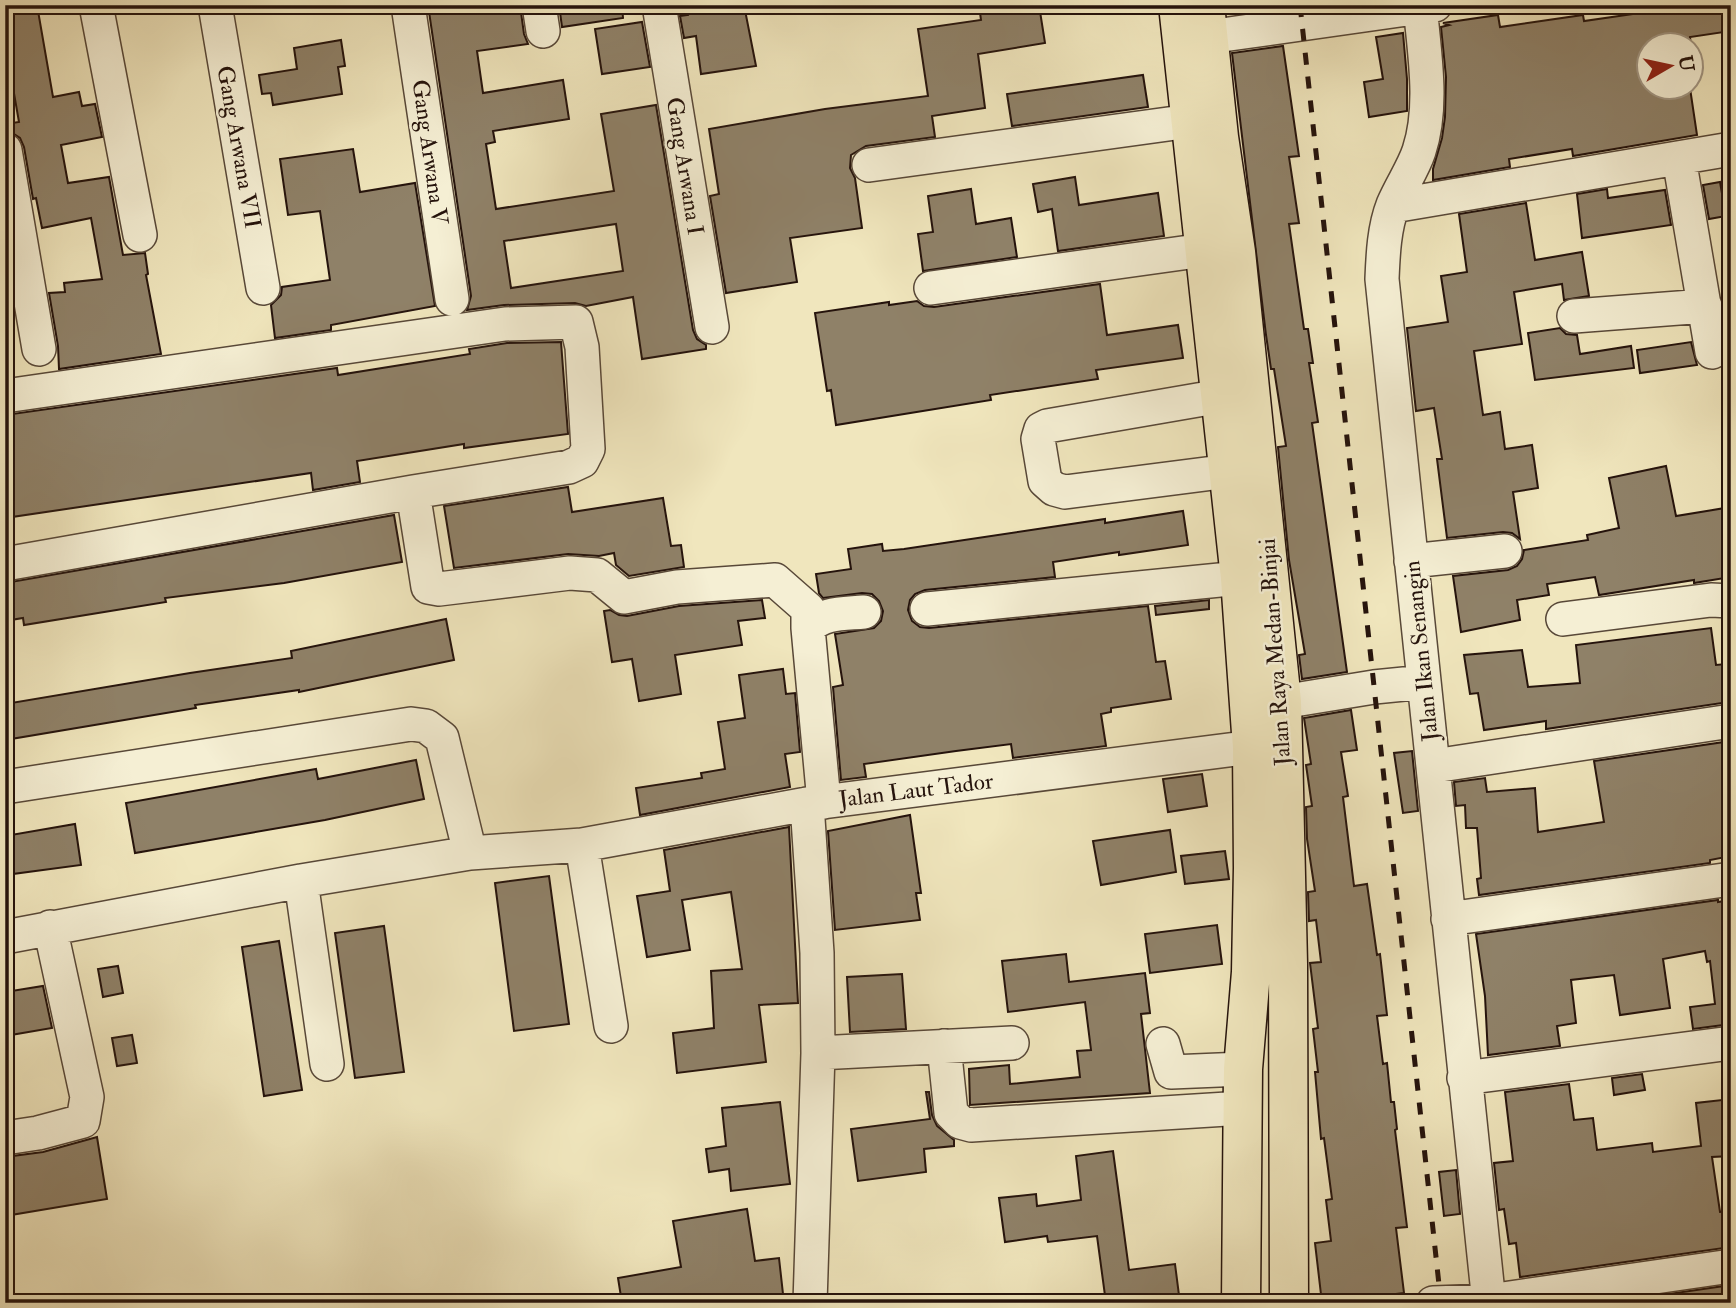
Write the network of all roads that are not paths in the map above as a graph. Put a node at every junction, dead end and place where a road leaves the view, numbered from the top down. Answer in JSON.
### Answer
{"nodes":[{"id":1,"x":96,"y":5,"type":"edge"},
{"id":2,"x":215,"y":5,"type":"edge"},
{"id":3,"x":408,"y":5,"type":"edge"},
{"id":4,"x":659,"y":5,"type":"edge"},
{"id":5,"x":1178,"y":5,"type":"edge"},
{"id":6,"x":1425,"y":6,"type":"edge"},
{"id":7,"x":1207,"y":21,"type":"edge"},
{"id":8,"x":1200,"y":134,"type":"junction"},
{"id":9,"x":1731,"y":149,"type":"edge"},
{"id":10,"x":5,"y":150,"type":"edge"},
{"id":11,"x":1679,"y":158,"type":"junction"},
{"id":12,"x":869,"y":165,"type":"dead end"},
{"id":13,"x":1393,"y":205,"type":"junction"},
{"id":14,"x":140,"y":235,"type":"dead end"},
{"id":15,"x":1204,"y":250,"type":"junction"},
{"id":16,"x":263,"y":288,"type":"dead end"},
{"id":17,"x":931,"y":288,"type":"dead end"},
{"id":18,"x":452,"y":299,"type":"dead end"},
{"id":19,"x":1705,"y":306,"type":"junction"},
{"id":20,"x":1574,"y":316,"type":"dead end"},
{"id":21,"x":712,"y":327,"type":"dead end"},
{"id":22,"x":39,"y":349,"type":"dead end"},
{"id":23,"x":1712,"y":352,"type":"dead end"},
{"id":24,"x":5,"y":396,"type":"edge"},
{"id":25,"x":1221,"y":396,"type":"junction"},
{"id":26,"x":1229,"y":471,"type":"junction"},
{"id":27,"x":413,"y":492,"type":"junction"},
{"id":28,"x":1505,"y":551,"type":"dead end"},
{"id":29,"x":1411,"y":561,"type":"junction"},
{"id":30,"x":5,"y":564,"type":"edge"},
{"id":31,"x":1240,"y":578,"type":"junction"},
{"id":32,"x":1731,"y":601,"type":"edge"},
{"id":33,"x":927,"y":609,"type":"dead end"},
{"id":34,"x":864,"y":612,"type":"dead end"},
{"id":35,"x":1563,"y":620,"type":"dead end"},
{"id":36,"x":808,"y":628,"type":"junction"},
{"id":37,"x":1424,"y":682,"type":"junction"},
{"id":38,"x":1282,"y":702,"type":"junction"},
{"id":39,"x":1731,"y":722,"type":"edge"},
{"id":40,"x":1252,"y":747,"type":"junction"},
{"id":41,"x":1434,"y":766,"type":"junction"},
{"id":42,"x":5,"y":787,"type":"edge"},
{"id":43,"x":816,"y":803,"type":"junction"},
{"id":44,"x":582,"y":845,"type":"junction"},
{"id":45,"x":470,"y":853,"type":"junction"},
{"id":46,"x":1731,"y":878,"type":"edge"},
{"id":47,"x":301,"y":881,"type":"junction"},
{"id":48,"x":1448,"y":919,"type":"junction"},
{"id":49,"x":50,"y":927,"type":"junction"},
{"id":50,"x":5,"y":937,"type":"edge"},
{"id":51,"x":611,"y":1026,"type":"dead end"},
{"id":52,"x":1012,"y":1043,"type":"dead end"},
{"id":53,"x":1731,"y":1043,"type":"edge"},
{"id":54,"x":1163,"y":1044,"type":"dead end"},
{"id":55,"x":944,"y":1046,"type":"junction"},
{"id":56,"x":818,"y":1053,"type":"junction"},
{"id":57,"x":327,"y":1064,"type":"dead end"},
{"id":58,"x":1243,"y":1069,"type":"junction"},
{"id":59,"x":1464,"y":1079,"type":"junction"},
{"id":60,"x":1243,"y":1108,"type":"junction"},
{"id":61,"x":5,"y":1138,"type":"edge"},
{"id":62,"x":1731,"y":1266,"type":"edge"},
{"id":63,"x":1489,"y":1302,"type":"edge"},
{"id":64,"x":810,"y":1303,"type":"edge"},
{"id":65,"x":1241,"y":1303,"type":"edge"},
{"id":66,"x":1289,"y":1303,"type":"edge"},
{"id":67,"x":1433,"y":1303,"type":"edge"}],
"edges":[{"from":1,"to":14,"type":"street"},
{"from":2,"to":16,"type":"street","name":"Gang Arwana VII"},
{"from":3,"to":18,"type":"street","name":"Gang Arwana V"},
{"from":4,"to":21,"type":"street","name":"Gang Arwana I"},
{"from":5,"to":8,"type":"main road","name":"Jalan Raya Medan-Binjai"},
{"from":6,"to":7,"type":"street"},
{"from":6,"to":13,"type":"street","name":"Jalan Ikan Senangin"},
{"from":7,"to":8,"type":"main road","name":"Jalan Raya Medan-Binjai"},
{"from":8,"to":12,"type":"street"},
{"from":8,"to":15,"type":"main road","name":"Jalan Raya Medan-Binjai"},
{"from":8,"to":38,"type":"main road","name":"Jalan Raya Medan-Binjai"},
{"from":9,"to":11,"type":"street"},
{"from":10,"to":22,"type":"street"},
{"from":11,"to":13,"type":"street"},
{"from":11,"to":19,"type":"street"},
{"from":13,"to":29,"type":"street","name":"Jalan Ikan Senangin"},
{"from":15,"to":17,"type":"street"},
{"from":15,"to":25,"type":"main road","name":"Jalan Raya Medan-Binjai"},
{"from":19,"to":20,"type":"street"},
{"from":19,"to":23,"type":"street"},
{"from":24,"to":27,"type":"street"},
{"from":25,"to":26,"type":"main road","name":"Jalan Raya Medan-Binjai"},
{"from":25,"to":26,"type":"street"},
{"from":26,"to":31,"type":"main road","name":"Jalan Raya Medan-Binjai"},
{"from":27,"to":30,"type":"street"},
{"from":27,"to":36,"type":"street"},
{"from":28,"to":29,"type":"street"},
{"from":29,"to":37,"type":"street","name":"Jalan Ikan Senangin"},
{"from":31,"to":33,"type":"street"},
{"from":31,"to":40,"type":"main road","name":"Jalan Raya Medan-Binjai"},
{"from":32,"to":35,"type":"street"},
{"from":34,"to":36,"type":"street"},
{"from":36,"to":43,"type":"street"},
{"from":37,"to":38,"type":"street"},
{"from":37,"to":41,"type":"street","name":"Jalan Ikan Senangin"},
{"from":38,"to":66,"type":"main road","name":"Jalan Raya Medan-Binjai"},
{"from":39,"to":41,"type":"street"},
{"from":40,"to":43,"type":"street","name":"Jalan Laut Tador"},
{"from":40,"to":58,"type":"main road","name":"Jalan Raya Medan-Binjai"},
{"from":41,"to":48,"type":"street","name":"Jalan Ikan Senangin"},
{"from":42,"to":45,"type":"street"},
{"from":43,"to":44,"type":"street","name":"Jalan Laut Tador"},
{"from":43,"to":56,"type":"street"},
{"from":44,"to":45,"type":"street","name":"Jalan Laut Tador"},
{"from":44,"to":51,"type":"street"},
{"from":45,"to":47,"type":"street","name":"Jalan Laut Tador"},
{"from":46,"to":48,"type":"street"},
{"from":47,"to":49,"type":"street","name":"Jalan Laut Tador"},
{"from":47,"to":57,"type":"street"},
{"from":48,"to":59,"type":"street","name":"Jalan Ikan Senangin"},
{"from":49,"to":50,"type":"street","name":"Jalan Laut Tador"},
{"from":49,"to":61,"type":"street"},
{"from":52,"to":55,"type":"street"},
{"from":53,"to":59,"type":"street"},
{"from":54,"to":58,"type":"street"},
{"from":55,"to":56,"type":"street"},
{"from":55,"to":60,"type":"street"},
{"from":56,"to":64,"type":"street"},
{"from":58,"to":60,"type":"main road","name":"Jalan Raya Medan-Binjai"},
{"from":59,"to":63,"type":"street","name":"Jalan Ikan Senangin"},
{"from":60,"to":65,"type":"main road","name":"Jalan Raya Medan-Binjai"},
{"from":62,"to":63,"type":"street"},
{"from":63,"to":67,"type":"street"}]}
